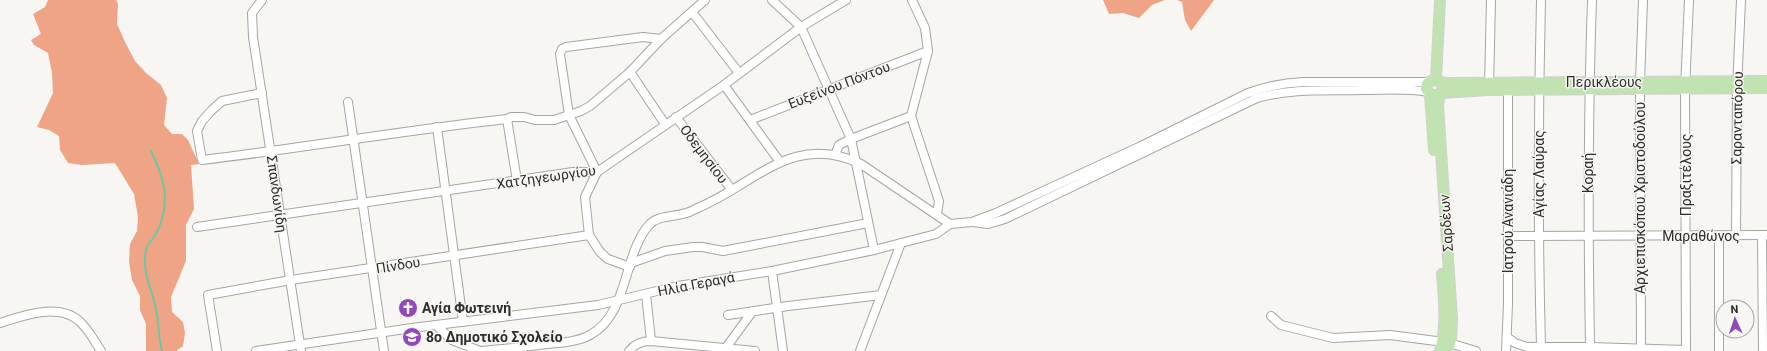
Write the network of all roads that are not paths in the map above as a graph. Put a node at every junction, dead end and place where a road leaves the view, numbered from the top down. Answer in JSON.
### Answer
{"nodes":[{"id":1,"x":262,"y":0,"type":"edge"},
{"id":2,"x":705,"y":0,"type":"edge"},
{"id":3,"x":772,"y":0,"type":"edge"},
{"id":4,"x":846,"y":0,"type":"edge"},
{"id":5,"x":912,"y":0,"type":"edge"},
{"id":6,"x":1440,"y":0,"type":"edge"},
{"id":7,"x":1492,"y":0,"type":"edge"},
{"id":8,"x":1541,"y":0,"type":"edge"},
{"id":9,"x":1592,"y":0,"type":"edge"},
{"id":10,"x":1643,"y":0,"type":"edge"},
{"id":11,"x":1689,"y":0,"type":"edge"},
{"id":12,"x":1741,"y":0,"type":"edge"},
{"id":13,"x":692,"y":12,"type":"junction"},
{"id":14,"x":801,"y":27,"type":"junction"},
{"id":15,"x":660,"y":39,"type":"junction"},
{"id":16,"x":928,"y":51,"type":"junction"},
{"id":17,"x":630,"y":72,"type":"junction"},
{"id":18,"x":739,"y":73,"type":"junction"},
{"id":19,"x":1767,"y":81,"type":"edge"},
{"id":20,"x":724,"y":85,"type":"junction"},
{"id":21,"x":1685,"y":85,"type":"junction"},
{"id":22,"x":1737,"y":85,"type":"junction"},
{"id":23,"x":1489,"y":86,"type":"junction"},
{"id":24,"x":1539,"y":86,"type":"junction"},
{"id":25,"x":1589,"y":86,"type":"junction"},
{"id":26,"x":1640,"y":86,"type":"junction"},
{"id":27,"x":1435,"y":88,"type":"junction"},
{"id":28,"x":1767,"y":88,"type":"edge"},
{"id":29,"x":829,"y":90,"type":"junction"},
{"id":30,"x":1508,"y":90,"type":"junction"},
{"id":31,"x":262,"y":93,"type":"junction"},
{"id":32,"x":348,"y":102,"type":"dead end"},
{"id":33,"x":569,"y":115,"type":"junction"},
{"id":34,"x":911,"y":116,"type":"junction"},
{"id":35,"x":676,"y":117,"type":"junction"},
{"id":36,"x":507,"y":119,"type":"junction"},
{"id":37,"x":750,"y":120,"type":"junction"},
{"id":38,"x":665,"y":124,"type":"junction"},
{"id":39,"x":437,"y":127,"type":"junction"},
{"id":40,"x":354,"y":138,"type":"junction"},
{"id":41,"x":851,"y":139,"type":"junction"},
{"id":42,"x":271,"y":151,"type":"junction"},
{"id":43,"x":835,"y":155,"type":"junction"},
{"id":44,"x":780,"y":162,"type":"junction"},
{"id":45,"x":856,"y":162,"type":"junction"},
{"id":46,"x":597,"y":172,"type":"junction"},
{"id":47,"x":517,"y":181,"type":"junction"},
{"id":48,"x":732,"y":190,"type":"junction"},
{"id":49,"x":446,"y":191,"type":"junction"},
{"id":50,"x":364,"y":203,"type":"junction"},
{"id":51,"x":938,"y":214,"type":"junction"},
{"id":52,"x":280,"y":215,"type":"junction"},
{"id":53,"x":868,"y":223,"type":"junction"},
{"id":54,"x":950,"y":224,"type":"junction"},
{"id":55,"x":197,"y":227,"type":"dead end"},
{"id":56,"x":589,"y":235,"type":"junction"},
{"id":57,"x":1508,"y":236,"type":"junction"},
{"id":58,"x":1538,"y":236,"type":"junction"},
{"id":59,"x":1588,"y":236,"type":"junction"},
{"id":60,"x":1639,"y":236,"type":"junction"},
{"id":61,"x":1686,"y":236,"type":"junction"},
{"id":62,"x":1719,"y":236,"type":"junction"},
{"id":63,"x":1736,"y":236,"type":"junction"},
{"id":64,"x":1765,"y":236,"type":"edge"},
{"id":65,"x":901,"y":243,"type":"junction"},
{"id":66,"x":874,"y":250,"type":"junction"},
{"id":67,"x":455,"y":256,"type":"junction"},
{"id":68,"x":630,"y":265,"type":"junction"},
{"id":69,"x":373,"y":268,"type":"junction"},
{"id":70,"x":772,"y":271,"type":"junction"},
{"id":71,"x":291,"y":280,"type":"junction"},
{"id":72,"x":646,"y":294,"type":"junction"},
{"id":73,"x":881,"y":295,"type":"junction"},
{"id":74,"x":618,"y":300,"type":"junction"},
{"id":75,"x":777,"y":308,"type":"junction"},
{"id":76,"x":752,"y":312,"type":"junction"},
{"id":77,"x":728,"y":315,"type":"dead end"},
{"id":78,"x":1271,"y":316,"type":"dead end"},
{"id":79,"x":463,"y":322,"type":"junction"},
{"id":80,"x":0,"y":323,"type":"edge"},
{"id":81,"x":436,"y":325,"type":"junction"},
{"id":82,"x":381,"y":332,"type":"junction"},
{"id":83,"x":1507,"y":337,"type":"junction"},
{"id":84,"x":651,"y":341,"type":"junction"},
{"id":85,"x":1436,"y":341,"type":"dead end"},
{"id":86,"x":300,"y":347,"type":"edge"},
{"id":87,"x":1541,"y":347,"type":"junction"},
{"id":88,"x":1590,"y":347,"type":"junction"},
{"id":89,"x":1452,"y":348,"type":"edge"},
{"id":90,"x":1641,"y":349,"type":"junction"},
{"id":91,"x":470,"y":350,"type":"edge"},
{"id":92,"x":725,"y":350,"type":"edge"},
{"id":93,"x":1686,"y":350,"type":"edge"},
{"id":94,"x":101,"y":351,"type":"edge"},
{"id":95,"x":217,"y":351,"type":"edge"},
{"id":96,"x":256,"y":351,"type":"edge"},
{"id":97,"x":384,"y":351,"type":"edge"},
{"id":98,"x":481,"y":351,"type":"edge"},
{"id":99,"x":629,"y":351,"type":"edge"},
{"id":100,"x":755,"y":351,"type":"edge"},
{"id":101,"x":783,"y":351,"type":"edge"},
{"id":102,"x":860,"y":351,"type":"edge"},
{"id":103,"x":1440,"y":351,"type":"edge"},
{"id":104,"x":1476,"y":351,"type":"edge"},
{"id":105,"x":1506,"y":351,"type":"edge"},
{"id":106,"x":1719,"y":351,"type":"edge"},
{"id":107,"x":1763,"y":351,"type":"edge"}],
"edges":[{"from":1,"to":31,"type":"street","name":"Σπανδωνίδη"},
{"from":2,"to":13,"type":"street"},
{"from":3,"to":14,"type":"street"},
{"from":4,"to":14,"type":"street","name":"Χατζηγεωργίου"},
{"from":5,"to":16,"type":"street"},
{"from":6,"to":27,"type":"main road","name":"Σαρδέων"},
{"from":7,"to":23,"type":"street"},
{"from":8,"to":24,"type":"street","name":"Αγίας Λαύρας"},
{"from":9,"to":25,"type":"street","name":"Κοραή"},
{"from":10,"to":26,"type":"street","name":"Αρχιεπισκόπου Χριστοδούλου"},
{"from":11,"to":21,"type":"street","name":"Πραξιτέλους"},
{"from":12,"to":22,"type":"street","name":"Σαρανταπόρου"},
{"from":13,"to":15,"type":"street"},
{"from":13,"to":18,"type":"street"},
{"from":14,"to":18,"type":"street","name":"Χατζηγεωργίου"},
{"from":14,"to":29,"type":"street"},
{"from":15,"to":17,"type":"street"},
{"from":15,"to":33,"type":"street"},
{"from":16,"to":29,"type":"street","name":"Ευξείνου Πόντου"},
{"from":16,"to":34,"type":"street"},
{"from":17,"to":33,"type":"street"},
{"from":17,"to":38,"type":"street","name":"Οδεμησίου"},
{"from":18,"to":20,"type":"street","name":"Χατζηγεωργίου"},
{"from":19,"to":22,"type":"main road","name":"Περικλέους"},
{"from":20,"to":35,"type":"street","name":"Χατζηγεωργίου"},
{"from":20,"to":37,"type":"street"},
{"from":21,"to":22,"type":"main road","name":"Περικλέους"},
{"from":21,"to":26,"type":"main road","name":"Περικλέους"},
{"from":21,"to":61,"type":"street","name":"Πραξιτέλους"},
{"from":22,"to":28,"type":"main road","name":"Περικλέους"},
{"from":22,"to":63,"type":"street","name":"Σαρανταπόρου"},
{"from":23,"to":24,"type":"main road","name":"Περικλέους"},
{"from":23,"to":27,"type":"main road","name":"Περικλέους"},
{"from":23,"to":30,"type":"main road","name":"Περικλέους"},
{"from":24,"to":25,"type":"main road","name":"Περικλέους"},
{"from":24,"to":30,"type":"main road","name":"Περικλέους"},
{"from":24,"to":58,"type":"street","name":"Αγίας Λαύρας"},
{"from":25,"to":26,"type":"main road","name":"Περικλέους"},
{"from":25,"to":59,"type":"street","name":"Κοραή"},
{"from":26,"to":60,"type":"street","name":"Αρχιεπισκόπου Χριστοδούλου"},
{"from":27,"to":54,"type":"street"},
{"from":27,"to":89,"type":"main road","name":"Σαρδέων"},
{"from":27,"to":103,"type":"main road","name":"Σαρδέων"},
{"from":29,"to":37,"type":"street","name":"Ευξείνου Πόντου"},
{"from":29,"to":41,"type":"street"},
{"from":30,"to":57,"type":"street","name":"Ιατρού Ανανιάδη"},
{"from":31,"to":42,"type":"street","name":"Σπανδωνίδη"},
{"from":31,"to":42,"type":"street"},
{"from":32,"to":40,"type":"street"},
{"from":33,"to":36,"type":"street"},
{"from":33,"to":46,"type":"street"},
{"from":34,"to":41,"type":"street"},
{"from":34,"to":51,"type":"street"},
{"from":35,"to":38,"type":"street","name":"Χατζηγεωργίου"},
{"from":35,"to":48,"type":"street","name":"Οδεμησίου"},
{"from":36,"to":39,"type":"street"},
{"from":36,"to":47,"type":"street"},
{"from":37,"to":44,"type":"street"},
{"from":38,"to":46,"type":"street","name":"Χατζηγεωργίου"},
{"from":39,"to":40,"type":"street"},
{"from":39,"to":49,"type":"street"},
{"from":40,"to":42,"type":"street"},
{"from":40,"to":50,"type":"street"},
{"from":41,"to":43,"type":"street"},
{"from":41,"to":45,"type":"street"},
{"from":42,"to":52,"type":"street","name":"Σπανδωνίδη"},
{"from":43,"to":44,"type":"street"},
{"from":43,"to":45,"type":"street"},
{"from":44,"to":48,"type":"street"},
{"from":45,"to":51,"type":"street"},
{"from":45,"to":53,"type":"street"},
{"from":46,"to":47,"type":"street","name":"Χατζηγεωργίου"},
{"from":46,"to":56,"type":"street"},
{"from":47,"to":49,"type":"street","name":"Χατζηγεωργίου"},
{"from":48,"to":68,"type":"street"},
{"from":49,"to":50,"type":"street","name":"Χατζηγεωργίου"},
{"from":49,"to":67,"type":"street"},
{"from":50,"to":52,"type":"street","name":"Χατζηγεωργίου"},
{"from":50,"to":69,"type":"street"},
{"from":51,"to":54,"type":"street"},
{"from":52,"to":55,"type":"street","name":"Χατζηγεωργίου"},
{"from":52,"to":71,"type":"street","name":"Σπανδωνίδη"},
{"from":53,"to":66,"type":"street"},
{"from":53,"to":68,"type":"street"},
{"from":54,"to":65,"type":"street","name":"Ηλία Γεραγά"},
{"from":56,"to":67,"type":"street","name":"Πίνδου"},
{"from":56,"to":68,"type":"street"},
{"from":57,"to":58,"type":"street","name":"Μαραθώνος"},
{"from":57,"to":83,"type":"street","name":"Ιατρού Ανανιάδη"},
{"from":58,"to":59,"type":"street","name":"Μαραθώνος"},
{"from":58,"to":87,"type":"street","name":"Αγίας Λαύρας"},
{"from":59,"to":60,"type":"street","name":"Μαραθώνος"},
{"from":59,"to":88,"type":"street","name":"Κοραή"},
{"from":60,"to":61,"type":"street","name":"Μαραθώνος"},
{"from":60,"to":90,"type":"street","name":"Αρχιεπισκόπου Χριστοδούλου"},
{"from":61,"to":62,"type":"street","name":"Μαραθώνος"},
{"from":61,"to":93,"type":"street","name":"Πραξιτέλους"},
{"from":62,"to":63,"type":"street","name":"Μαραθώνος"},
{"from":62,"to":106,"type":"street"},
{"from":63,"to":64,"type":"street","name":"Μαραθώνος"},
{"from":64,"to":107,"type":"street"},
{"from":65,"to":66,"type":"street","name":"Ηλία Γεραγά"},
{"from":65,"to":73,"type":"street"},
{"from":66,"to":70,"type":"street","name":"Ηλία Γεραγά"},
{"from":67,"to":69,"type":"street","name":"Πίνδου"},
{"from":67,"to":79,"type":"street"},
{"from":68,"to":74,"type":"street"},
{"from":69,"to":71,"type":"street","name":"Πίνδου"},
{"from":69,"to":82,"type":"street"},
{"from":70,"to":72,"type":"street","name":"Ηλία Γεραγά"},
{"from":70,"to":75,"type":"street"},
{"from":71,"to":86,"type":"street","name":"Σπανδωνίδη"},
{"from":71,"to":95,"type":"street","name":"Πίνδου"},
{"from":72,"to":74,"type":"street","name":"Ηλία Γεραγά"},
{"from":72,"to":84,"type":"street"},
{"from":73,"to":75,"type":"street"},
{"from":73,"to":102,"type":"street"},
{"from":74,"to":79,"type":"street","name":"Ηλία Γεραγά"},
{"from":74,"to":98,"type":"street"},
{"from":75,"to":76,"type":"street"},
{"from":75,"to":101,"type":"street"},
{"from":76,"to":77,"type":"street"},
{"from":76,"to":92,"type":"street"},
{"from":78,"to":85,"type":"street"},
{"from":79,"to":81,"type":"street","name":"Ηλία Γεραγά"},
{"from":80,"to":94,"type":"street"},
{"from":81,"to":82,"type":"street","name":"Ηλία Γεραγά"},
{"from":81,"to":91,"type":"street"},
{"from":82,"to":86,"type":"street","name":"Ηλία Γεραγά"},
{"from":82,"to":97,"type":"street"},
{"from":83,"to":87,"type":"street"},
{"from":83,"to":105,"type":"street","name":"Ιατρού Ανανιάδη"},
{"from":84,"to":92,"type":"street"},
{"from":84,"to":99,"type":"street"},
{"from":86,"to":96,"type":"street","name":"Ηλία Γεραγά"},
{"from":87,"to":88,"type":"street"},
{"from":88,"to":90,"type":"street"},
{"from":89,"to":104,"type":"street"},
{"from":90,"to":93,"type":"street"},
{"from":91,"to":98,"type":"street"},
{"from":92,"to":100,"type":"street"}]}
